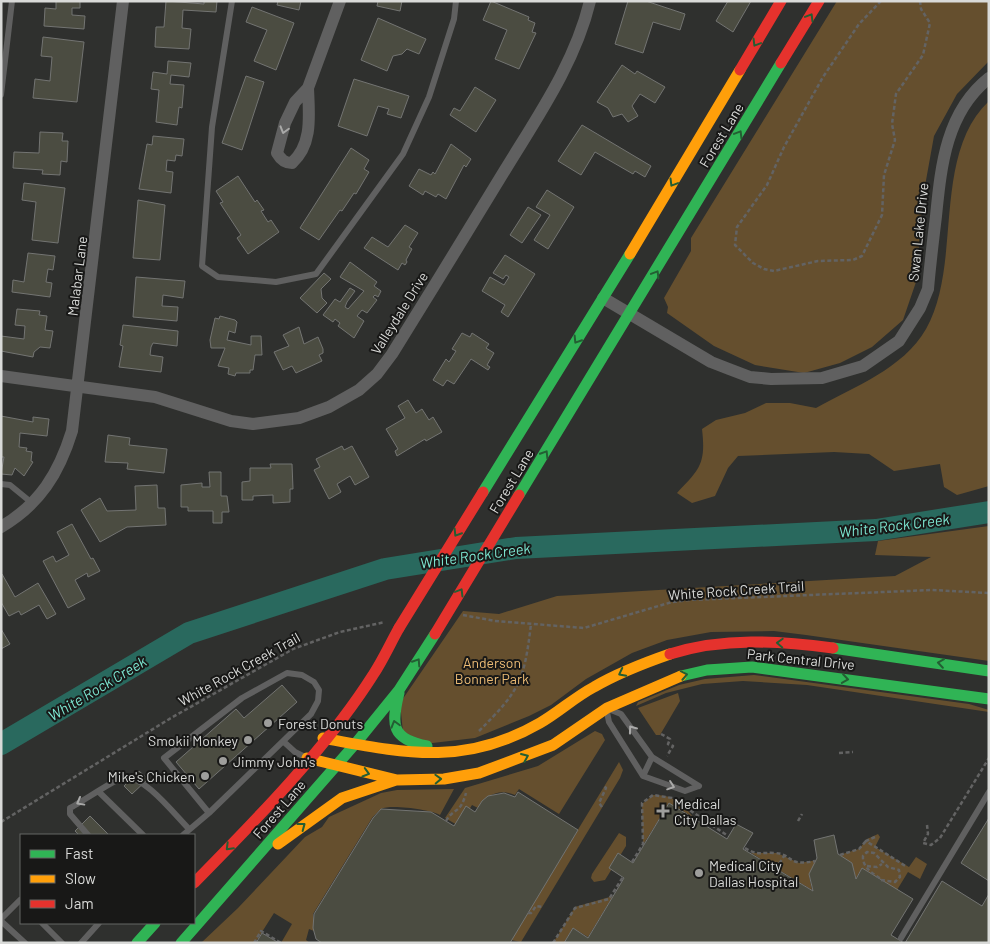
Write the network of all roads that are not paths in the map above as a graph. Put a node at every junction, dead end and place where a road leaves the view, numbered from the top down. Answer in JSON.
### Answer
{"nodes":[{"id":1,"x":12,"y":1,"type":"edge"},
{"id":2,"x":124,"y":1,"type":"edge"},
{"id":3,"x":232,"y":1,"type":"edge"},
{"id":4,"x":340,"y":1,"type":"edge"},
{"id":5,"x":456,"y":1,"type":"edge"},
{"id":6,"x":590,"y":1,"type":"edge"},
{"id":7,"x":781,"y":1,"type":"edge"},
{"id":8,"x":819,"y":1,"type":"edge"},
{"id":9,"x":989,"y":78,"type":"edge"},
{"id":10,"x":308,"y":88,"type":"junction"},
{"id":11,"x":1,"y":95,"type":"edge"},
{"id":12,"x":603,"y":298,"type":"junction"},
{"id":13,"x":631,"y":315,"type":"junction"},
{"id":14,"x":1,"y":376,"type":"edge"},
{"id":15,"x":79,"y":388,"type":"junction"},
{"id":16,"x":1,"y":484,"type":"edge"},
{"id":17,"x":32,"y":504,"type":"junction"},
{"id":18,"x":1,"y":527,"type":"edge"},
{"id":19,"x":989,"y":671,"type":"edge"},
{"id":20,"x":399,"y":690,"type":"junction"},
{"id":21,"x":600,"y":698,"type":"junction"},
{"id":22,"x":989,"y":699,"type":"edge"},
{"id":23,"x":323,"y":738,"type":"junction"},
{"id":24,"x":284,"y":742,"type":"junction"},
{"id":25,"x":356,"y":743,"type":"junction"},
{"id":26,"x":468,"y":748,"type":"junction"},
{"id":27,"x":652,"y":757,"type":"junction"},
{"id":28,"x":307,"y":758,"type":"junction"},
{"id":29,"x":336,"y":766,"type":"junction"},
{"id":30,"x":637,"y":766,"type":"junction"},
{"id":31,"x":643,"y":776,"type":"junction"},
{"id":32,"x":397,"y":780,"type":"junction"},
{"id":33,"x":99,"y":792,"type":"junction"},
{"id":34,"x":989,"y":792,"type":"edge"},
{"id":35,"x":209,"y":813,"type":"junction"},
{"id":36,"x":189,"y":829,"type":"junction"},
{"id":37,"x":87,"y":834,"type":"edge"},
{"id":38,"x":142,"y":834,"type":"edge"},
{"id":39,"x":184,"y":834,"type":"edge"},
{"id":40,"x":250,"y":866,"type":"junction"},
{"id":41,"x":195,"y":880,"type":"edge"},
{"id":42,"x":20,"y":901,"type":"edge"},
{"id":43,"x":1,"y":920,"type":"edge"},
{"id":44,"x":43,"y":924,"type":"edge"},
{"id":45,"x":98,"y":924,"type":"edge"},
{"id":46,"x":153,"y":924,"type":"edge"},
{"id":47,"x":901,"y":938,"type":"dead end"},
{"id":48,"x":20,"y":941,"type":"edge"},
{"id":49,"x":138,"y":942,"type":"edge"},
{"id":50,"x":62,"y":943,"type":"edge"},
{"id":51,"x":81,"y":943,"type":"edge"},
{"id":52,"x":181,"y":943,"type":"edge"}],
"edges":[{"from":1,"to":11,"type":"lane"},
{"from":2,"to":15,"type":"street","name":"Malabar Lane"},
{"from":3,"to":5,"type":"lane"},
{"from":4,"to":10,"type":"street"},
{"from":6,"to":15,"type":"street","name":"Valleydale Drive"},
{"from":7,"to":12,"type":"main road","name":"Forest Lane","one_way":true},
{"from":13,"to":8,"type":"main road","name":"Forest Lane","one_way":true},
{"from":9,"to":13,"type":"street","name":"Swan Lake Drive"},
{"from":10,"to":10,"type":"street","one_way":true},
{"from":12,"to":13,"type":"street","name":"Swan Lake Drive"},
{"from":12,"to":23,"type":"main road","name":"Forest Lane","one_way":true,"bridge":true},
{"from":20,"to":13,"type":"main road","name":"Forest Lane","one_way":true,"bridge":true},
{"from":14,"to":15,"type":"street","name":"Valleydale Drive"},
{"from":15,"to":17,"type":"street","name":"Malabar Lane"},
{"from":16,"to":17,"type":"lane"},
{"from":17,"to":18,"type":"street","name":"Malabar Lane"},
{"from":19,"to":21,"type":"main road","name":"Park Central Drive","one_way":true},
{"from":20,"to":25,"type":"main road","name":"Forest Lane"},
{"from":26,"to":20,"type":"main road","one_way":true},
{"from":21,"to":22,"type":"main road","name":"Park Central Drive","one_way":true},
{"from":21,"to":26,"type":"main road","name":"Park Central Drive"},
{"from":27,"to":21,"type":"lane","one_way":true},
{"from":21,"to":30,"type":"lane"},
{"from":32,"to":21,"type":"main road","name":"Park Central Drive","one_way":true},
{"from":23,"to":25,"type":"main road","name":"Park Central Drive"},
{"from":23,"to":28,"type":"main road","name":"Forest Lane"},
{"from":24,"to":28,"type":"lane"},
{"from":24,"to":35,"type":"lane"},
{"from":24,"to":35,"type":"lane"},
{"from":25,"to":26,"type":"main road","name":"Park Central Drive"},
{"from":25,"to":29,"type":"main road","name":"Forest Lane"},
{"from":27,"to":30,"type":"lane"},
{"from":27,"to":31,"type":"lane"},
{"from":31,"to":27,"type":"lane","one_way":true},
{"from":28,"to":29,"type":"main road","name":"Park Central Drive"},
{"from":28,"to":41,"type":"main road","name":"Forest Lane","one_way":true},
{"from":29,"to":32,"type":"main road","name":"Park Central Drive","one_way":true},
{"from":29,"to":40,"type":"main road","name":"Forest Lane"},
{"from":30,"to":31,"type":"lane"},
{"from":40,"to":32,"type":"main road","one_way":true},
{"from":33,"to":36,"type":"lane"},
{"from":33,"to":37,"type":"lane","one_way":true},
{"from":33,"to":38,"type":"lane"},
{"from":34,"to":47,"type":"lane"},
{"from":35,"to":36,"type":"lane"},
{"from":36,"to":39,"type":"lane"},
{"from":40,"to":52,"type":"main road","name":"Forest Lane"},
{"from":42,"to":43,"type":"lane"},
{"from":43,"to":48,"type":"lane"},
{"from":44,"to":50,"type":"lane"},
{"from":45,"to":51,"type":"lane"},
{"from":46,"to":49,"type":"main road"}]}
